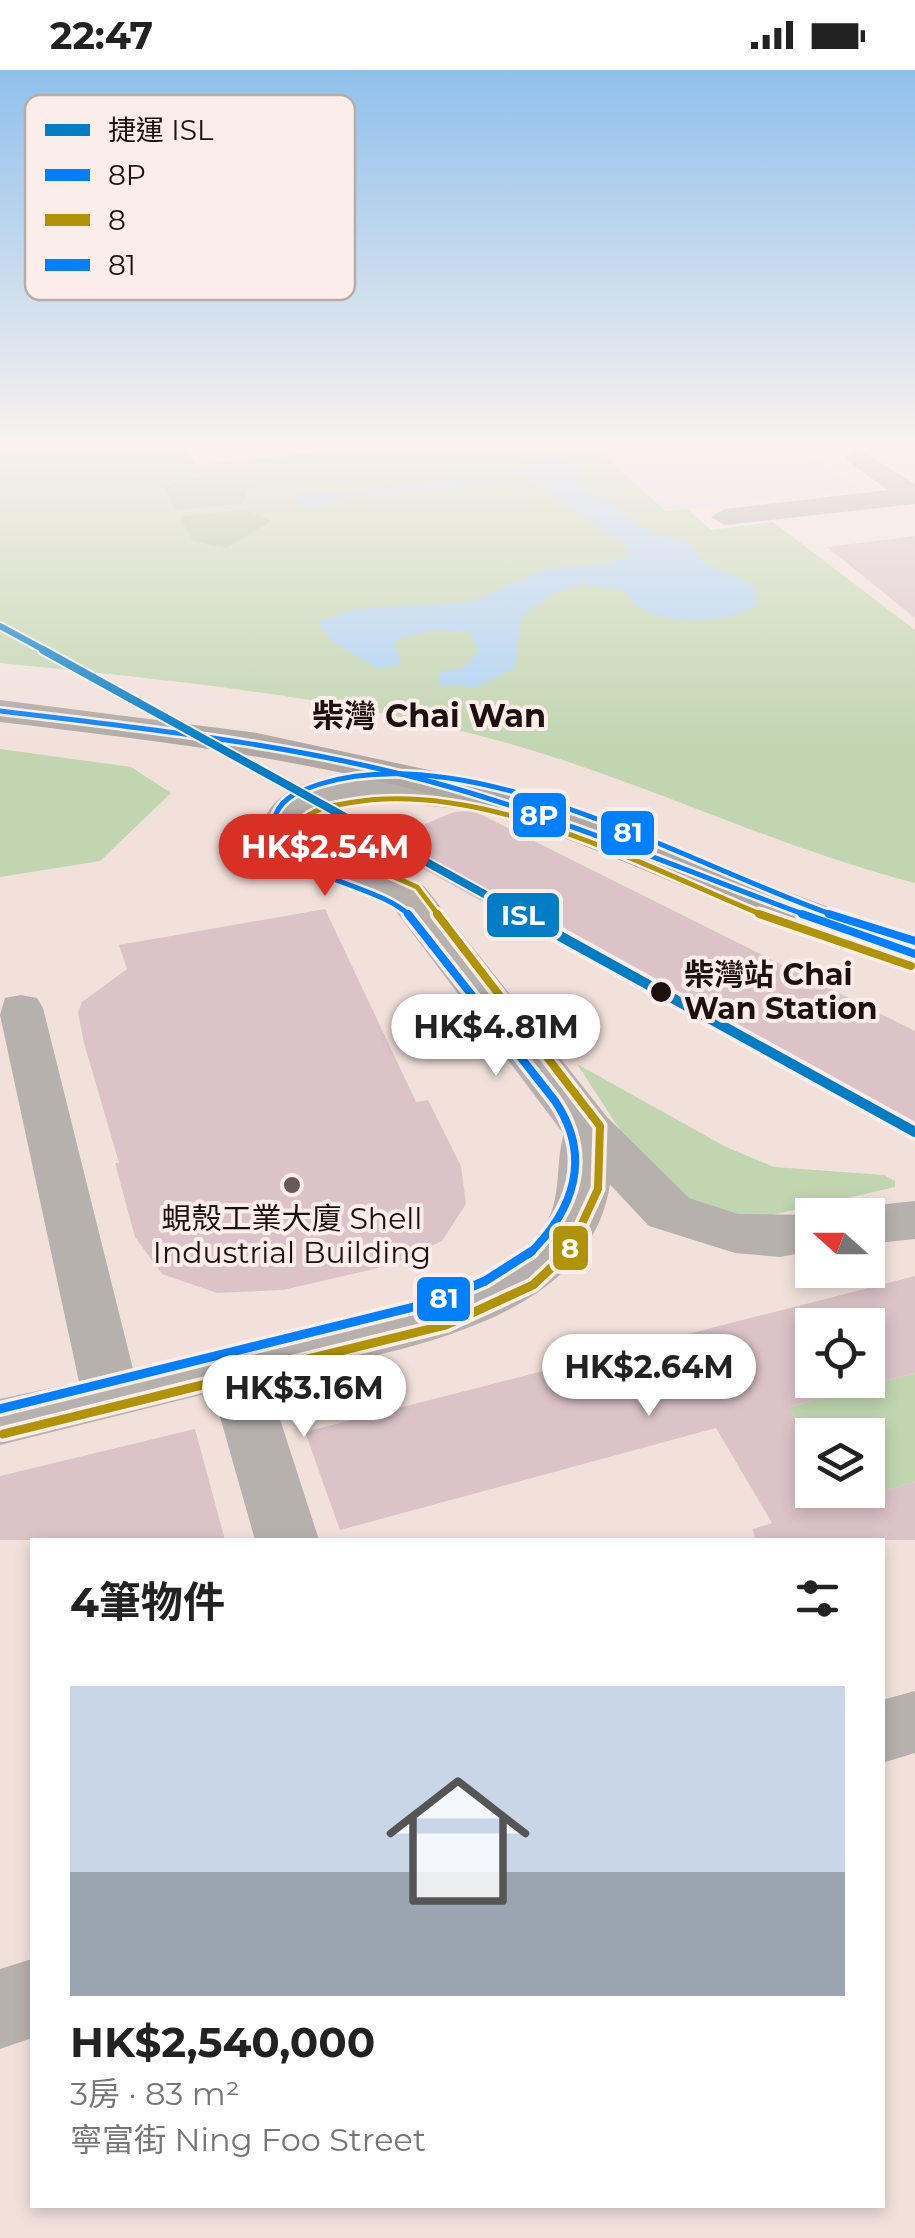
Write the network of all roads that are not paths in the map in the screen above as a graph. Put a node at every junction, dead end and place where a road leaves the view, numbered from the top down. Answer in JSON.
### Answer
{"nodes":[{"id":1,"x":0,"y":682,"type":"edge"},
{"id":2,"x":0,"y":710,"type":"edge"},
{"id":3,"x":506,"y":803,"type":"junction"},
{"id":4,"x":915,"y":920,"type":"edge"},
{"id":5,"x":915,"y":954,"type":"edge"},
{"id":6,"x":21,"y":1008,"type":"dead end"},
{"id":7,"x":588,"y":1129,"type":"junction"},
{"id":8,"x":915,"y":1220,"type":"edge"},
{"id":9,"x":885,"y":1224,"type":"edge"},
{"id":10,"x":795,"y":1234,"type":"edge"},
{"id":11,"x":234,"y":1366,"type":"junction"},
{"id":12,"x":111,"y":1396,"type":"junction"},
{"id":13,"x":0,"y":1422,"type":"edge"},
{"id":14,"x":286,"y":1538,"type":"edge"},
{"id":15,"x":915,"y":1722,"type":"edge"},
{"id":16,"x":885,"y":1731,"type":"edge"},
{"id":17,"x":30,"y":1999,"type":"edge"},
{"id":18,"x":0,"y":2009,"type":"edge"}],
"edges":[{"from":1,"to":4,"type":"highway"},
{"from":2,"to":3,"type":"highway"},
{"from":3,"to":5,"type":"highway"},
{"from":3,"to":7,"type":"street"},
{"from":6,"to":12,"type":"street"},
{"from":7,"to":10,"type":"street"},
{"from":7,"to":11,"type":"street"},
{"from":8,"to":9,"type":"street"},
{"from":11,"to":12,"type":"street"},
{"from":11,"to":14,"type":"street"},
{"from":12,"to":13,"type":"street"},
{"from":15,"to":16,"type":"street"},
{"from":17,"to":18,"type":"street"}]}
